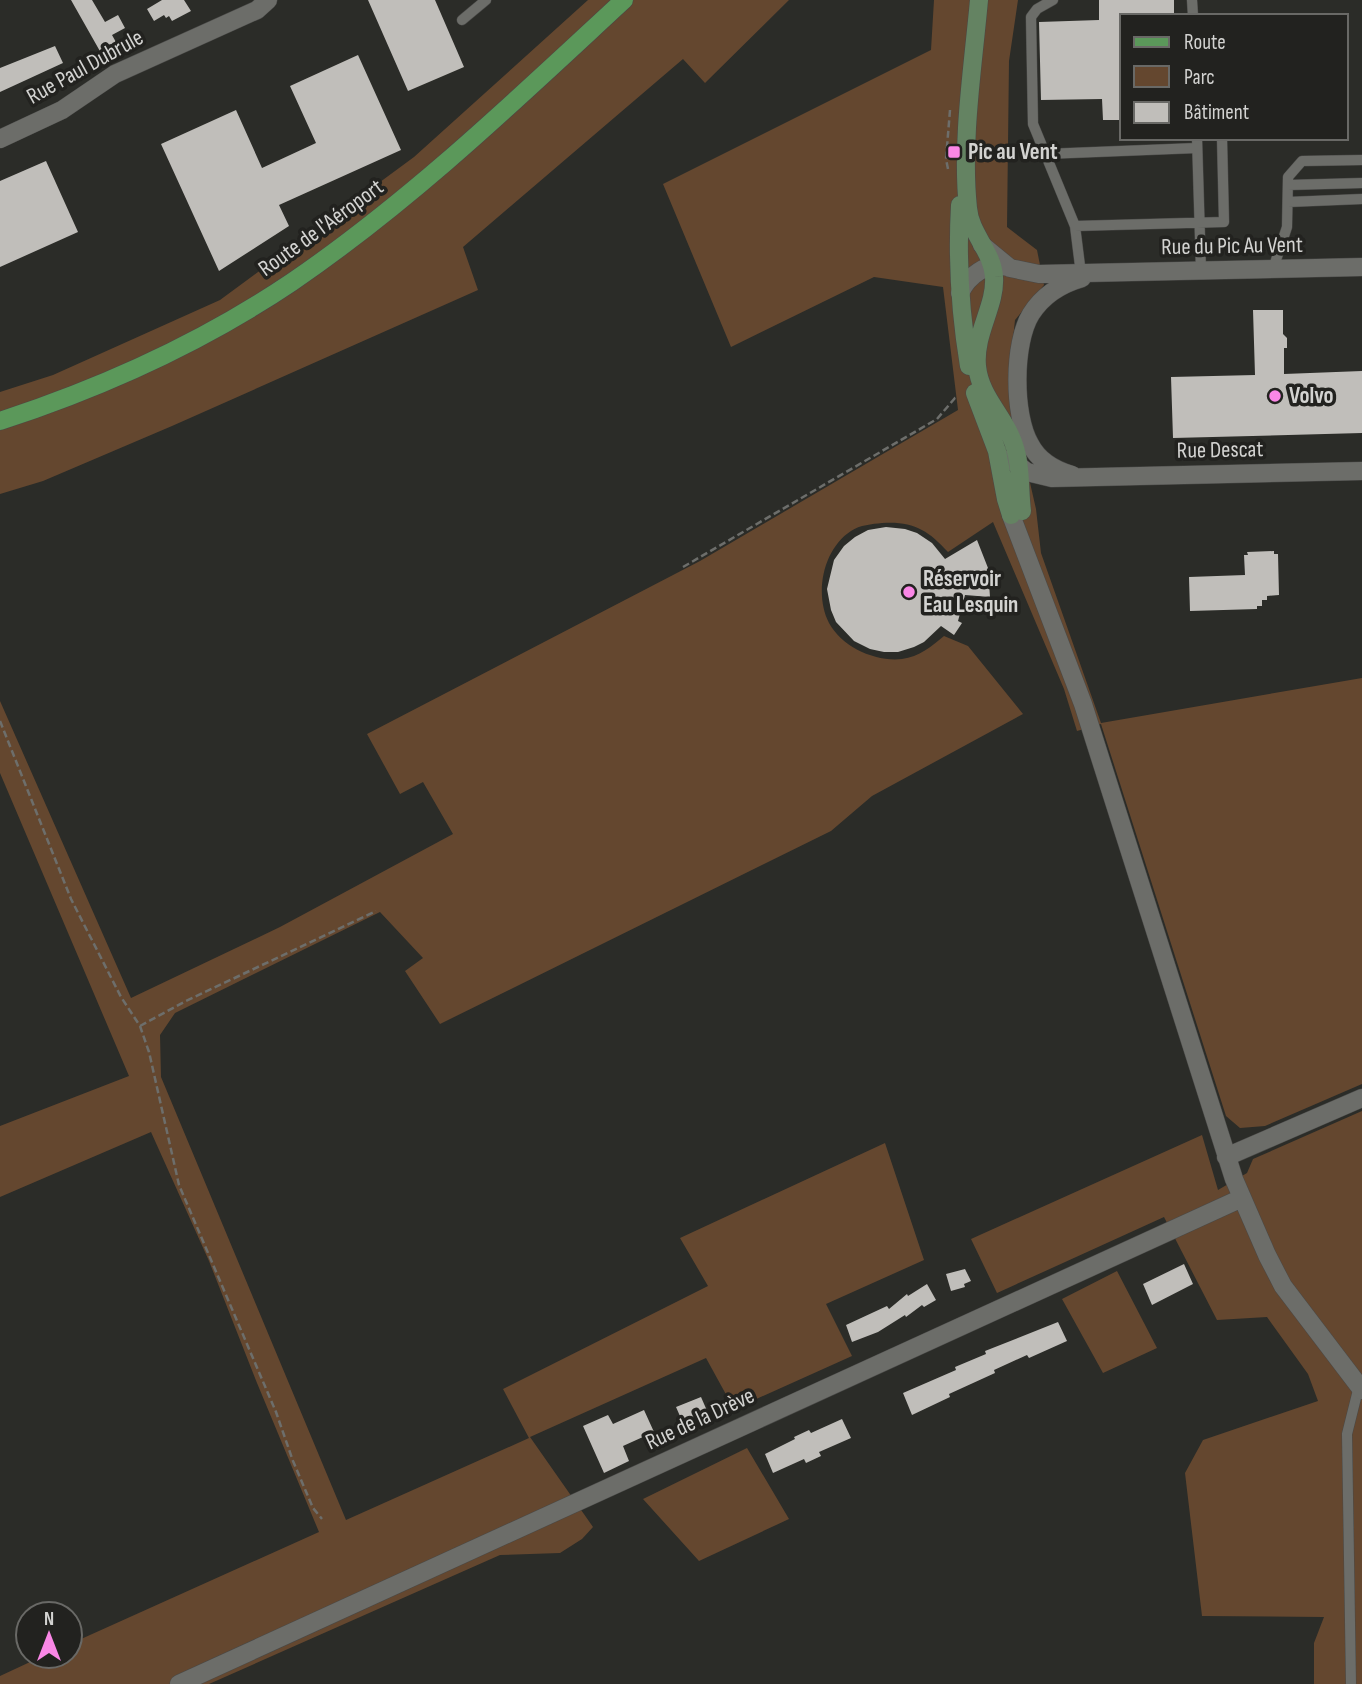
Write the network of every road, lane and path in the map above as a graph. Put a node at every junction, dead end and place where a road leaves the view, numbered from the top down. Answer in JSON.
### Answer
{"nodes":[{"id":1,"x":268,"y":0,"type":"edge"},
{"id":2,"x":486,"y":0,"type":"edge"},
{"id":3,"x":624,"y":0,"type":"edge"},
{"id":4,"x":979,"y":0,"type":"edge"},
{"id":5,"x":1053,"y":0,"type":"edge"},
{"id":6,"x":462,"y":20,"type":"dead end"},
{"id":7,"x":0,"y":139,"type":"edge"},
{"id":8,"x":1222,"y":140,"type":"edge"},
{"id":9,"x":1197,"y":143,"type":"edge"},
{"id":10,"x":1045,"y":154,"type":"junction"},
{"id":11,"x":1362,"y":159,"type":"edge"},
{"id":12,"x":965,"y":167,"type":"junction"},
{"id":13,"x":1362,"y":183,"type":"edge"},
{"id":14,"x":1288,"y":185,"type":"junction"},
{"id":15,"x":1362,"y":199,"type":"edge"},
{"id":16,"x":1287,"y":202,"type":"junction"},
{"id":17,"x":1200,"y":223,"type":"junction"},
{"id":18,"x":1075,"y":226,"type":"junction"},
{"id":19,"x":1001,"y":267,"type":"junction"},
{"id":20,"x":1362,"y":267,"type":"edge"},
{"id":21,"x":1273,"y":269,"type":"junction"},
{"id":22,"x":1201,"y":271,"type":"junction"},
{"id":23,"x":1102,"y":273,"type":"junction"},
{"id":24,"x":1081,"y":274,"type":"junction"},
{"id":25,"x":960,"y":293,"type":"junction"},
{"id":26,"x":975,"y":391,"type":"junction"},
{"id":27,"x":1020,"y":401,"type":"joint"},
{"id":28,"x":0,"y":421,"type":"edge"},
{"id":29,"x":993,"y":441,"type":"junction"},
{"id":30,"x":1019,"y":467,"type":"junction"},
{"id":31,"x":1362,"y":471,"type":"edge"},
{"id":32,"x":1080,"y":478,"type":"junction"},
{"id":33,"x":1017,"y":513,"type":"junction"},
{"id":34,"x":683,"y":567,"type":"dead end"},
{"id":35,"x":0,"y":721,"type":"edge"},
{"id":36,"x":376,"y":911,"type":"dead end"},
{"id":37,"x":140,"y":1026,"type":"junction"},
{"id":38,"x":1362,"y":1098,"type":"edge"},
{"id":39,"x":1226,"y":1157,"type":"junction"},
{"id":40,"x":1242,"y":1198,"type":"junction"},
{"id":41,"x":1360,"y":1388,"type":"edge"},
{"id":42,"x":322,"y":1519,"type":"dead end"},
{"id":43,"x":179,"y":1684,"type":"edge"},
{"id":44,"x":1351,"y":1684,"type":"edge"}],
"edges":[{"from":1,"to":7,"type":"street","name":"Rue Paul Dubrule"},
{"from":2,"to":6,"type":"lane"},
{"from":3,"to":28,"type":"main road","name":"Route de l'Aéroport"},
{"from":4,"to":12,"type":"street"},
{"from":5,"to":10,"type":"lane"},
{"from":8,"to":17,"type":"lane"},
{"from":9,"to":10,"type":"lane"},
{"from":9,"to":17,"type":"lane"},
{"from":10,"to":18,"type":"lane"},
{"from":11,"to":14,"type":"lane"},
{"from":12,"to":19,"type":"street"},
{"from":12,"to":25,"type":"street"},
{"from":13,"to":14,"type":"lane"},
{"from":14,"to":16,"type":"lane"},
{"from":15,"to":16,"type":"lane"},
{"from":16,"to":21,"type":"lane"},
{"from":17,"to":18,"type":"lane"},
{"from":17,"to":22,"type":"lane"},
{"from":18,"to":24,"type":"lane"},
{"from":19,"to":24,"type":"street","name":"Rue du Pic Au Vent"},
{"from":19,"to":25,"type":"street"},
{"from":19,"to":30,"type":"street"},
{"from":20,"to":21,"type":"street","name":"Rue du Pic Au Vent"},
{"from":21,"to":22,"type":"street","name":"Rue du Pic Au Vent"},
{"from":22,"to":23,"type":"street","name":"Rue du Pic Au Vent"},
{"from":23,"to":24,"type":"street","name":"Rue du Pic Au Vent"},
{"from":23,"to":27,"type":"street","name":"Rue du Pic Au Vent"},
{"from":25,"to":26,"type":"street"},
{"from":26,"to":29,"type":"street"},
{"from":26,"to":34,"type":"path"},
{"from":27,"to":32,"type":"street","name":"Rue Descat"},
{"from":29,"to":30,"type":"street","name":"Rue Descat"},
{"from":29,"to":33,"type":"street"},
{"from":30,"to":32,"type":"street","name":"Rue Descat"},
{"from":30,"to":33,"type":"street"},
{"from":31,"to":32,"type":"street","name":"Rue Descat"},
{"from":33,"to":39,"type":"street"},
{"from":35,"to":37,"type":"path"},
{"from":36,"to":37,"type":"path"},
{"from":37,"to":42,"type":"path"},
{"from":38,"to":39,"type":"street"},
{"from":39,"to":40,"type":"street"},
{"from":40,"to":41,"type":"street"},
{"from":40,"to":43,"type":"street","name":"Rue de la Drève"},
{"from":41,"to":44,"type":"lane"}]}
